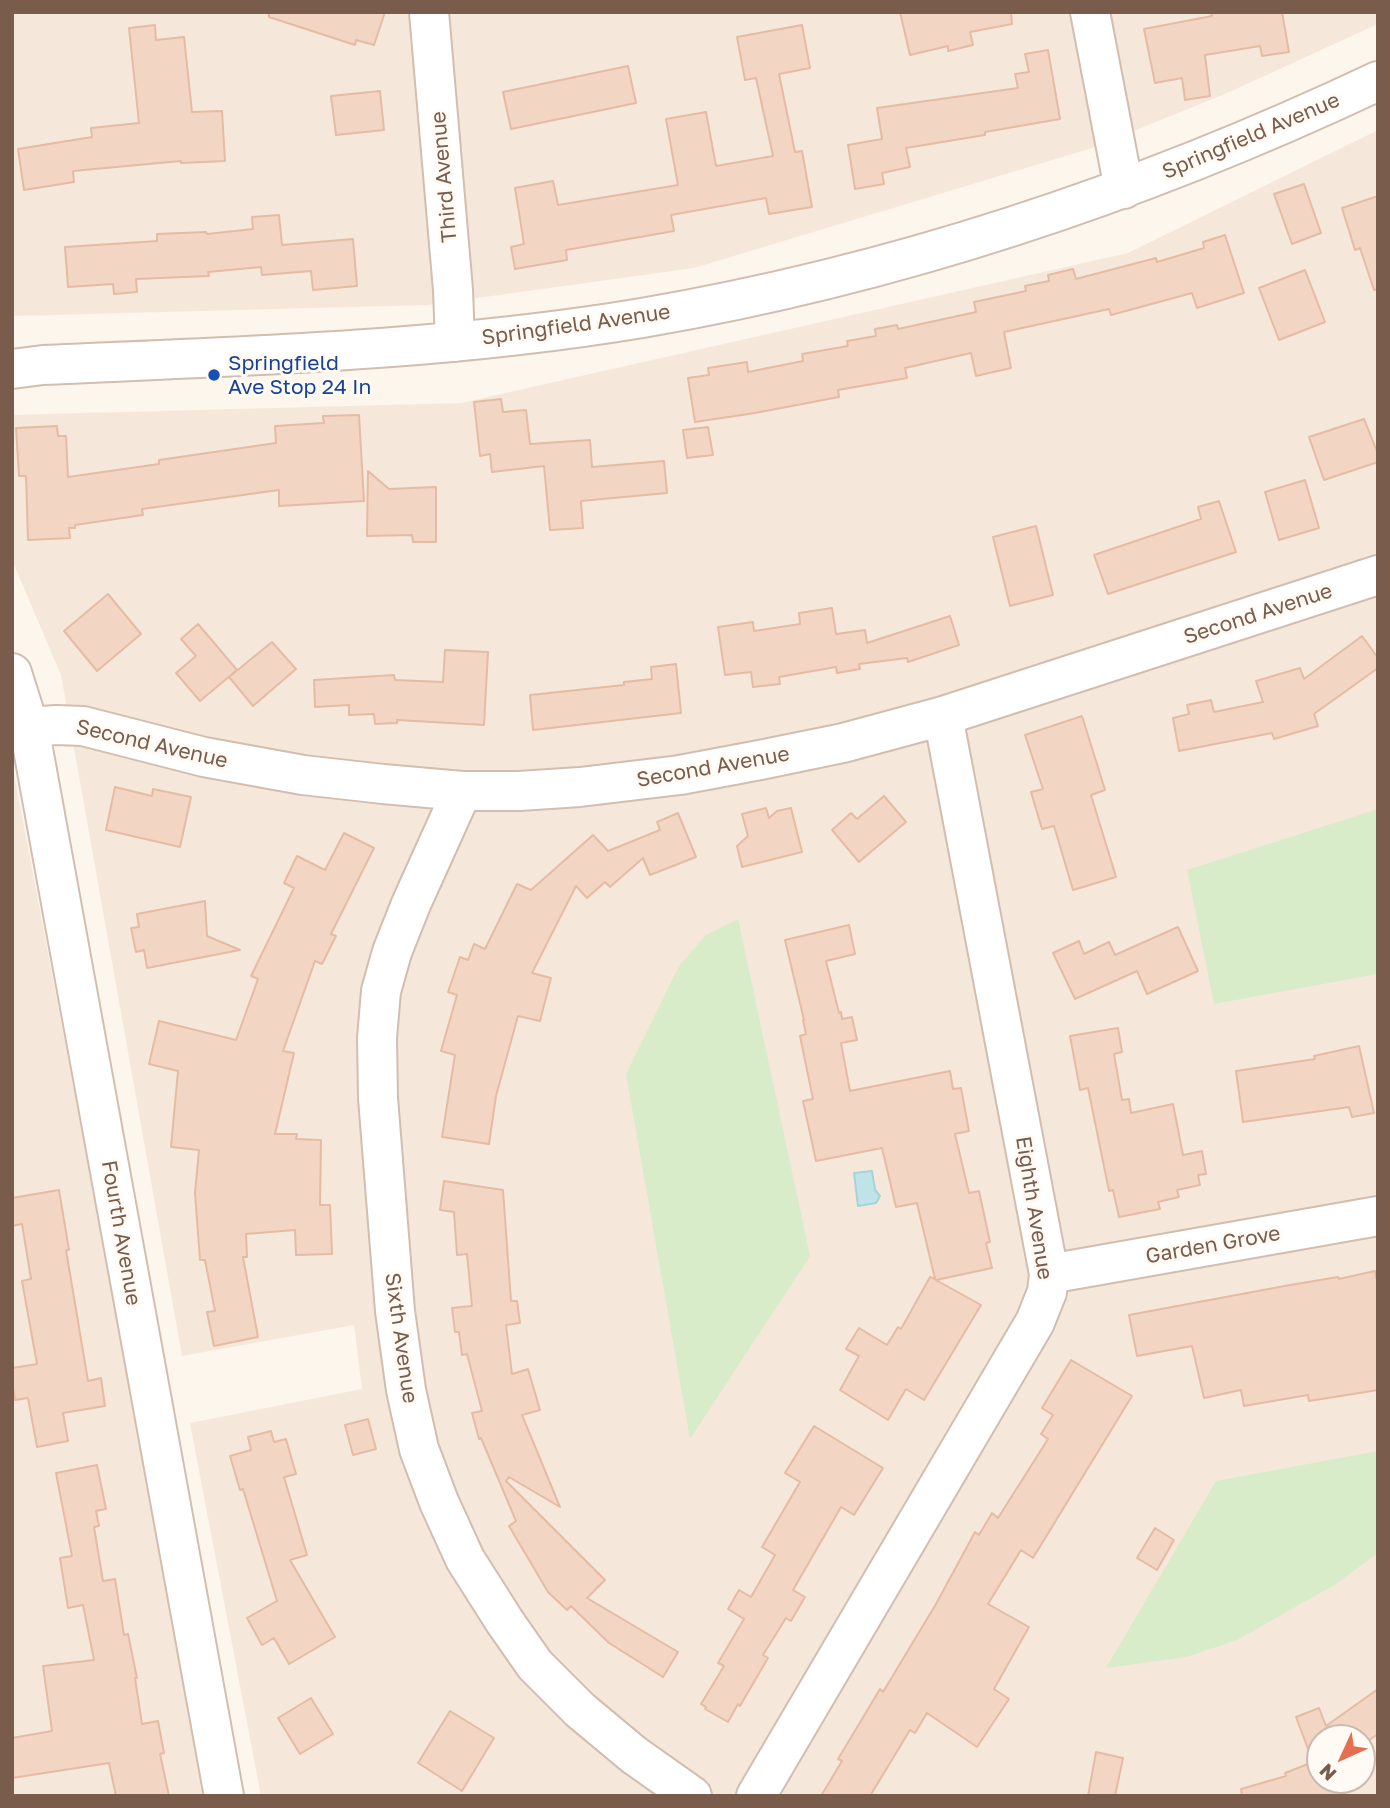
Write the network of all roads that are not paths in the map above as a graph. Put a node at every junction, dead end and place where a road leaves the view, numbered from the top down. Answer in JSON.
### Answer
{"nodes":[{"id":1,"x":429,"y":12,"type":"edge"},
{"id":2,"x":1090,"y":12,"type":"edge"},
{"id":3,"x":1378,"y":81,"type":"edge"},
{"id":4,"x":1124,"y":189,"type":"junction"},
{"id":5,"x":455,"y":342,"type":"junction"},
{"id":6,"x":12,"y":369,"type":"edge"},
{"id":7,"x":1378,"y":575,"type":"edge"},
{"id":8,"x":12,"y":673,"type":"edge"},
{"id":9,"x":943,"y":716,"type":"junction"},
{"id":10,"x":29,"y":727,"type":"junction"},
{"id":11,"x":462,"y":791,"type":"junction"},
{"id":12,"x":1378,"y":1216,"type":"edge"},
{"id":13,"x":1049,"y":1274,"type":"junction"},
{"id":14,"x":223,"y":1796,"type":"edge"},
{"id":15,"x":692,"y":1796,"type":"edge"},
{"id":16,"x":756,"y":1796,"type":"edge"}],
"edges":[{"from":1,"to":5,"type":"street","name":"Third Avenue"},
{"from":2,"to":4,"type":"street"},
{"from":3,"to":4,"type":"street","name":"Springfield Avenue"},
{"from":4,"to":5,"type":"street","name":"Springfield Avenue"},
{"from":5,"to":6,"type":"street","name":"Springfield Avenue"},
{"from":7,"to":9,"type":"street","name":"Second Avenue"},
{"from":8,"to":10,"type":"street","name":"Fourth Avenue"},
{"from":9,"to":11,"type":"street","name":"Second Avenue"},
{"from":9,"to":13,"type":"street","name":"Eighth Avenue"},
{"from":10,"to":11,"type":"street","name":"Second Avenue"},
{"from":10,"to":14,"type":"street","name":"Fourth Avenue"},
{"from":11,"to":15,"type":"street","name":"Sixth Avenue"},
{"from":12,"to":13,"type":"street","name":"Garden Grove"},
{"from":13,"to":16,"type":"street","name":"Eighth Avenue"}]}
